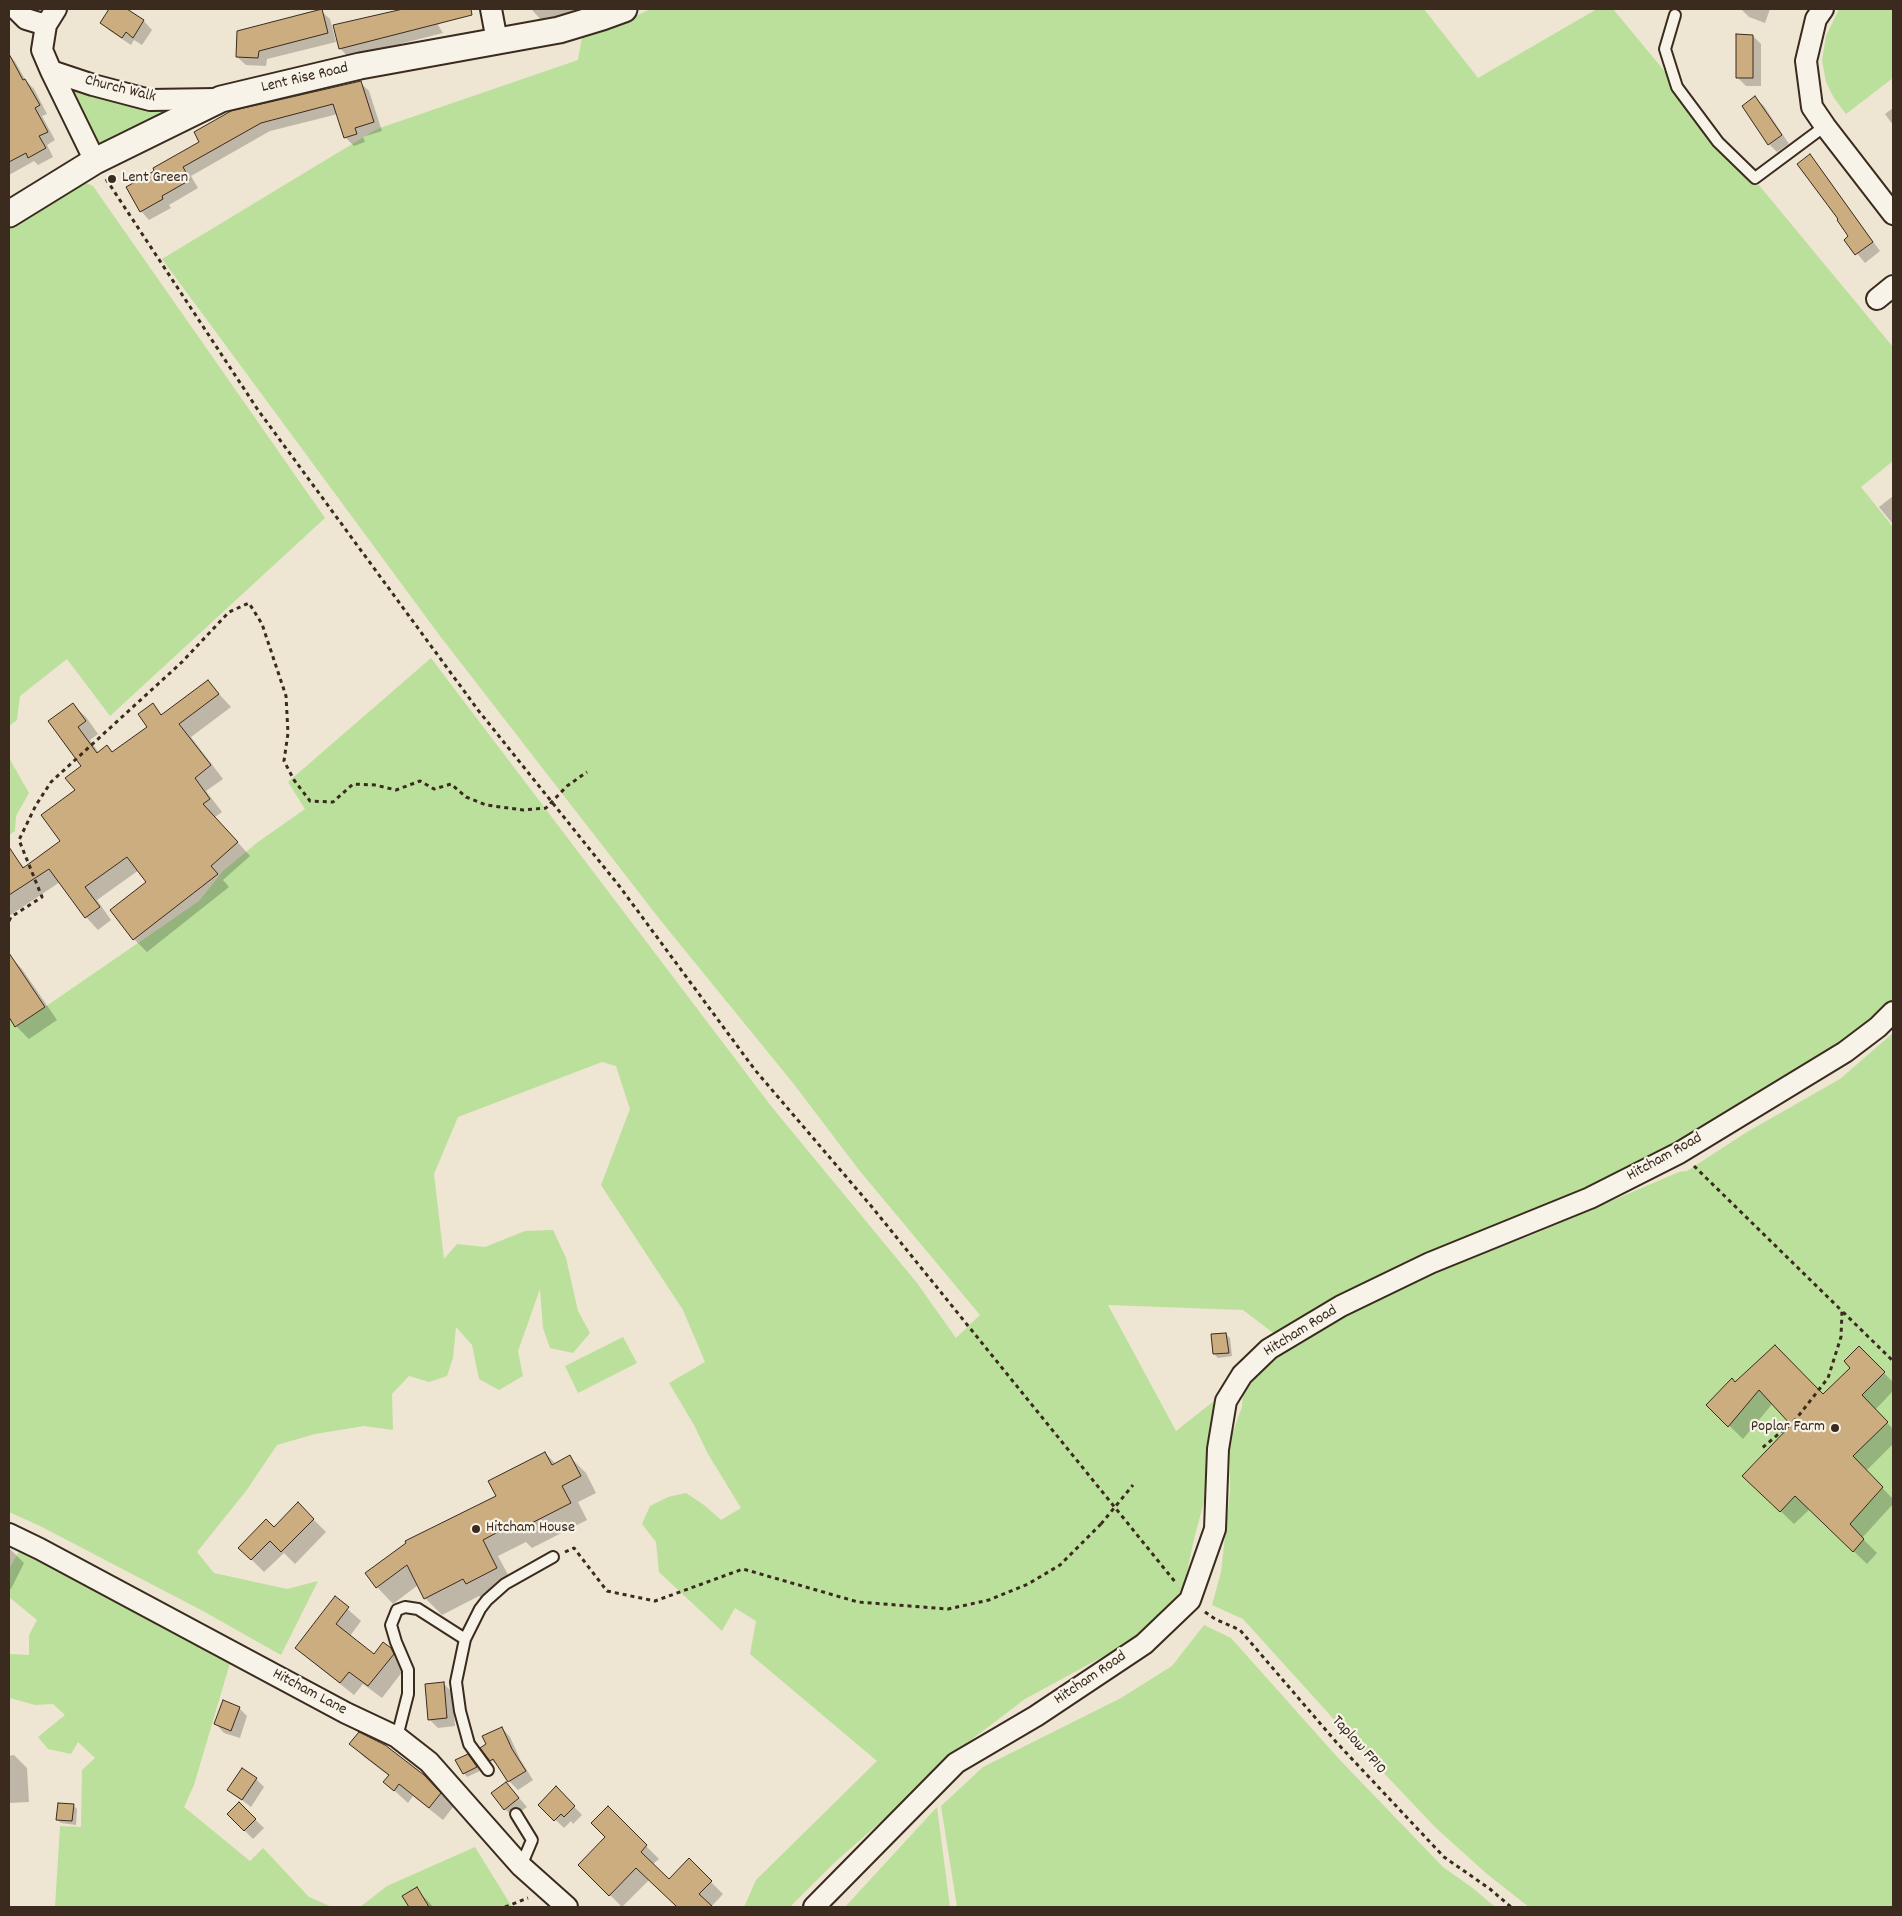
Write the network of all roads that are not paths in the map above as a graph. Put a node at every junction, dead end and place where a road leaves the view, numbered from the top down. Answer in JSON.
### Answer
{"nodes":[{"id":1,"x":16,"y":9,"type":"edge"},
{"id":2,"x":491,"y":9,"type":"edge"},
{"id":3,"x":624,"y":9,"type":"edge"},
{"id":4,"x":1823,"y":9,"type":"edge"},
{"id":5,"x":1675,"y":15,"type":"dead end"},
{"id":6,"x":51,"y":17,"type":"edge"},
{"id":7,"x":497,"y":41,"type":"junction"},
{"id":8,"x":51,"y":71,"type":"junction"},
{"id":9,"x":221,"y":99,"type":"junction"},
{"id":10,"x":1825,"y":126,"type":"junction"},
{"id":11,"x":95,"y":161,"type":"junction"},
{"id":12,"x":9,"y":214,"type":"edge"},
{"id":13,"x":1893,"y":214,"type":"edge"},
{"id":14,"x":1893,"y":286,"type":"edge"},
{"id":15,"x":1877,"y":299,"type":"dead end"},
{"id":16,"x":1893,"y":1012,"type":"edge"},
{"id":17,"x":9,"y":1534,"type":"edge"},
{"id":18,"x":553,"y":1557,"type":"road end"},
{"id":19,"x":465,"y":1639,"type":"junction"},
{"id":20,"x":398,"y":1737,"type":"junction"},
{"id":21,"x":488,"y":1770,"type":"dead end"},
{"id":22,"x":516,"y":1814,"type":"dead end"},
{"id":23,"x":521,"y":1866,"type":"junction"},
{"id":24,"x":567,"y":1907,"type":"edge"},
{"id":25,"x":814,"y":1907,"type":"edge"}],
"edges":[{"from":1,"to":6,"type":"street","name":"Church Walk"},
{"from":2,"to":7,"type":"street"},
{"from":3,"to":7,"type":"street","name":"Lent Rise Road"},
{"from":4,"to":10,"type":"street"},
{"from":5,"to":10,"type":"lane"},
{"from":6,"to":8,"type":"street","name":"Church Walk"},
{"from":7,"to":9,"type":"street","name":"Lent Rise Road"},
{"from":8,"to":9,"type":"street","name":"Church Walk"},
{"from":8,"to":11,"type":"street","name":"Church Walk"},
{"from":9,"to":11,"type":"street","name":"Lent Rise Road"},
{"from":10,"to":13,"type":"street"},
{"from":11,"to":12,"type":"street","name":"Lent Rise Road"},
{"from":14,"to":15,"type":"street"},
{"from":16,"to":25,"type":"street","name":"Hitcham Road"},
{"from":17,"to":20,"type":"street","name":"Hitcham Lane"},
{"from":18,"to":19,"type":"lane"},
{"from":19,"to":20,"type":"lane"},
{"from":19,"to":21,"type":"lane"},
{"from":20,"to":23,"type":"street","name":"Hitcham Lane"},
{"from":22,"to":23,"type":"lane"},
{"from":23,"to":24,"type":"street","name":"Hitcham Lane"}]}
